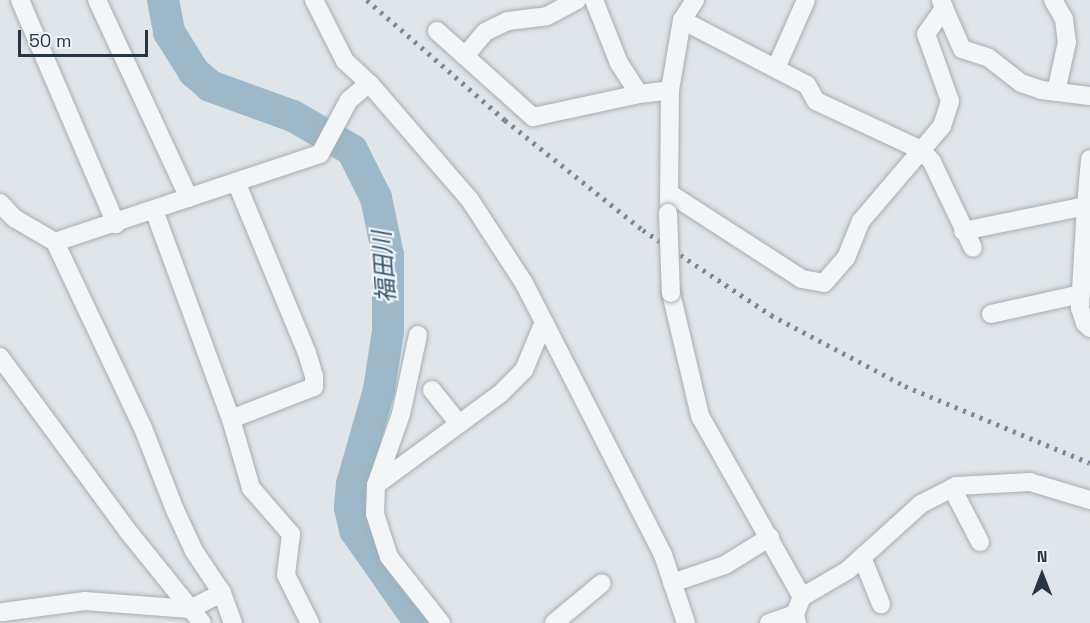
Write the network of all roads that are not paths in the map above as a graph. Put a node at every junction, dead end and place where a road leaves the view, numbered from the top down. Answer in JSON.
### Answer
{"nodes":[{"id":1,"x":20,"y":0,"type":"edge"},
{"id":2,"x":97,"y":0,"type":"edge"},
{"id":3,"x":314,"y":0,"type":"edge"},
{"id":4,"x":577,"y":0,"type":"edge"},
{"id":5,"x":594,"y":0,"type":"edge"},
{"id":6,"x":695,"y":0,"type":"edge"},
{"id":7,"x":806,"y":0,"type":"edge"},
{"id":8,"x":1053,"y":0,"type":"edge"},
{"id":9,"x":942,"y":4,"type":"edge"},
{"id":10,"x":682,"y":20,"type":"junction"},
{"id":11,"x":437,"y":31,"type":"dead end"},
{"id":12,"x":465,"y":56,"type":"junction"},
{"id":13,"x":776,"y":69,"type":"junction"},
{"id":14,"x":369,"y":83,"type":"junction"},
{"id":15,"x":670,"y":90,"type":"junction"},
{"id":16,"x":1056,"y":92,"type":"junction"},
{"id":17,"x":639,"y":94,"type":"junction"},
{"id":18,"x":1090,"y":96,"type":"edge"},
{"id":19,"x":921,"y":150,"type":"junction"},
{"id":20,"x":1090,"y":159,"type":"edge"},
{"id":21,"x":236,"y":182,"type":"junction"},
{"id":22,"x":669,"y":193,"type":"junction"},
{"id":23,"x":189,"y":198,"type":"junction"},
{"id":24,"x":0,"y":203,"type":"edge"},
{"id":25,"x":1086,"y":206,"type":"junction"},
{"id":26,"x":154,"y":210,"type":"junction"},
{"id":27,"x":116,"y":224,"type":"junction"},
{"id":28,"x":963,"y":231,"type":"junction"},
{"id":29,"x":56,"y":242,"type":"junction"},
{"id":30,"x":972,"y":248,"type":"dead end"},
{"id":31,"x":1081,"y":294,"type":"junction"},
{"id":32,"x":991,"y":314,"type":"dead end"},
{"id":33,"x":544,"y":322,"type":"junction"},
{"id":34,"x":1090,"y":328,"type":"edge"},
{"id":35,"x":418,"y":336,"type":"dead end"},
{"id":36,"x":0,"y":357,"type":"edge"},
{"id":37,"x":432,"y":390,"type":"dead end"},
{"id":38,"x":231,"y":419,"type":"junction"},
{"id":39,"x":459,"y":423,"type":"junction"},
{"id":40,"x":376,"y":485,"type":"junction"},
{"id":41,"x":952,"y":488,"type":"junction"},
{"id":42,"x":1090,"y":500,"type":"edge"},
{"id":43,"x":770,"y":537,"type":"junction"},
{"id":44,"x":980,"y":542,"type":"dead end"},
{"id":45,"x":862,"y":557,"type":"junction"},
{"id":46,"x":602,"y":584,"type":"dead end"},
{"id":47,"x":672,"y":584,"type":"junction"},
{"id":48,"x":222,"y":593,"type":"junction"},
{"id":49,"x":802,"y":597,"type":"junction"},
{"id":50,"x":881,"y":604,"type":"dead end"},
{"id":51,"x":190,"y":609,"type":"junction"},
{"id":52,"x":3,"y":612,"type":"dead end"},
{"id":53,"x":796,"y":619,"type":"edge"},
{"id":54,"x":562,"y":621,"type":"edge"},
{"id":55,"x":202,"y":623,"type":"edge"},
{"id":56,"x":233,"y":623,"type":"edge"},
{"id":57,"x":310,"y":623,"type":"edge"},
{"id":58,"x":441,"y":623,"type":"edge"},
{"id":59,"x":686,"y":623,"type":"edge"},
{"id":60,"x":769,"y":623,"type":"edge"}],
"edges":[{"from":1,"to":27,"type":"street"},
{"from":2,"to":23,"type":"street"},
{"from":3,"to":14,"type":"street"},
{"from":4,"to":12,"type":"street"},
{"from":5,"to":17,"type":"street"},
{"from":6,"to":10,"type":"street"},
{"from":7,"to":13,"type":"street"},
{"from":8,"to":16,"type":"street"},
{"from":9,"to":16,"type":"street"},
{"from":9,"to":19,"type":"street"},
{"from":10,"to":13,"type":"street"},
{"from":10,"to":15,"type":"street"},
{"from":11,"to":12,"type":"street"},
{"from":12,"to":17,"type":"street"},
{"from":13,"to":19,"type":"street"},
{"from":14,"to":21,"type":"street"},
{"from":14,"to":33,"type":"street"},
{"from":15,"to":17,"type":"street"},
{"from":15,"to":22,"type":"street"},
{"from":16,"to":18,"type":"street"},
{"from":19,"to":22,"type":"street"},
{"from":19,"to":28,"type":"street"},
{"from":20,"to":25,"type":"street"},
{"from":21,"to":23,"type":"street"},
{"from":21,"to":38,"type":"street"},
{"from":22,"to":43,"type":"street","bridge":true},
{"from":23,"to":26,"type":"street"},
{"from":24,"to":29,"type":"street"},
{"from":25,"to":28,"type":"street"},
{"from":25,"to":31,"type":"street"},
{"from":26,"to":27,"type":"street"},
{"from":26,"to":38,"type":"street"},
{"from":27,"to":29,"type":"street"},
{"from":28,"to":30,"type":"street"},
{"from":29,"to":48,"type":"street"},
{"from":31,"to":32,"type":"street"},
{"from":31,"to":34,"type":"street"},
{"from":33,"to":39,"type":"street"},
{"from":33,"to":47,"type":"street"},
{"from":35,"to":40,"type":"street"},
{"from":36,"to":51,"type":"street"},
{"from":37,"to":39,"type":"street"},
{"from":38,"to":57,"type":"street"},
{"from":39,"to":40,"type":"street"},
{"from":40,"to":58,"type":"street"},
{"from":41,"to":42,"type":"street"},
{"from":41,"to":44,"type":"street"},
{"from":41,"to":45,"type":"street"},
{"from":43,"to":47,"type":"street"},
{"from":43,"to":49,"type":"street"},
{"from":45,"to":49,"type":"street"},
{"from":45,"to":50,"type":"street"},
{"from":46,"to":54,"type":"street"},
{"from":47,"to":59,"type":"street"},
{"from":48,"to":51,"type":"street"},
{"from":48,"to":56,"type":"street"},
{"from":49,"to":53,"type":"street"},
{"from":51,"to":52,"type":"street"},
{"from":51,"to":55,"type":"street"},
{"from":53,"to":60,"type":"street"}]}
